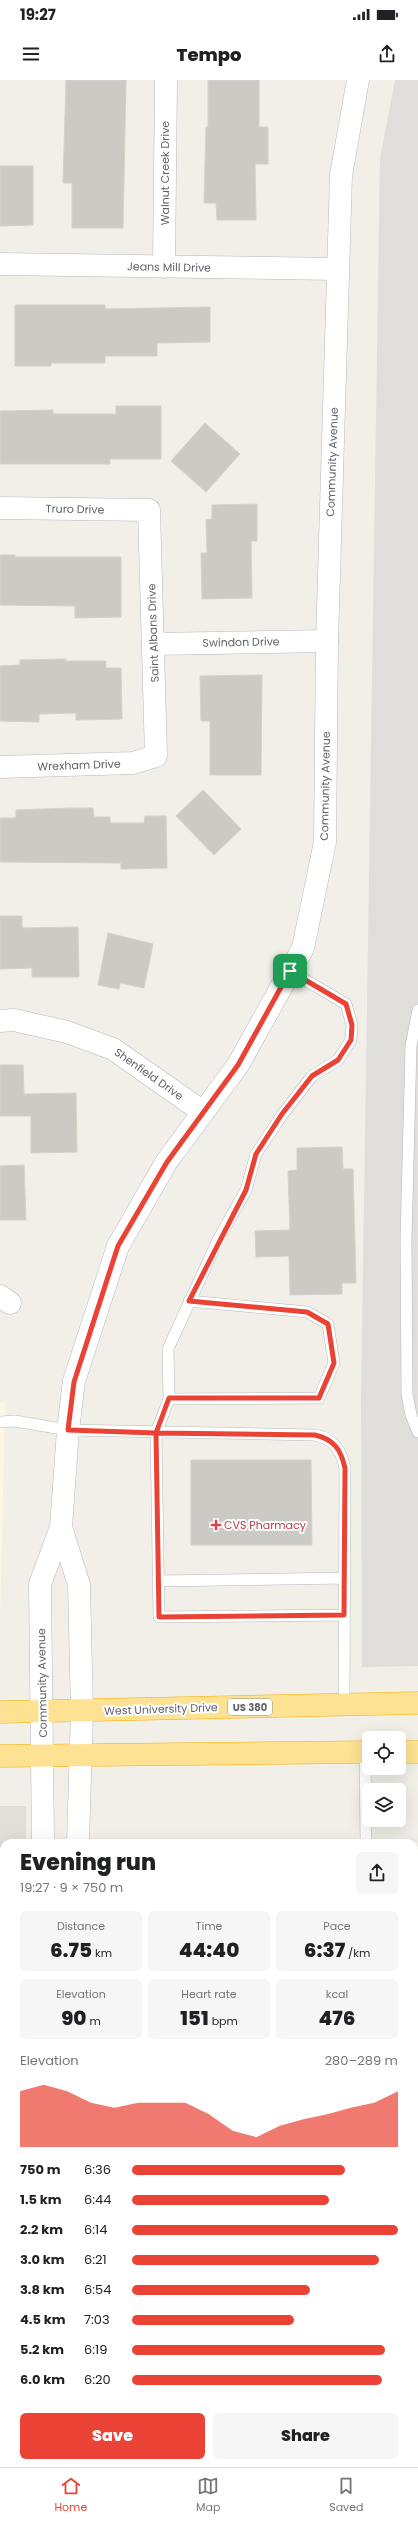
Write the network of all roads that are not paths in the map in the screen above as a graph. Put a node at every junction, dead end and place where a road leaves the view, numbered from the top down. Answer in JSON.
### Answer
{"nodes":[{"id":1,"x":166,"y":80,"type":"edge"},
{"id":2,"x":358,"y":80,"type":"edge"},
{"id":3,"x":0,"y":264,"type":"edge"},
{"id":4,"x":164,"y":267,"type":"junction"},
{"id":5,"x":337,"y":269,"type":"junction"},
{"id":6,"x":0,"y":508,"type":"edge"},
{"id":7,"x":149,"y":510,"type":"joint"},
{"id":8,"x":327,"y":641,"type":"junction"},
{"id":9,"x":154,"y":644,"type":"junction"},
{"id":10,"x":156,"y":756,"type":"joint"},
{"id":11,"x":0,"y":767,"type":"edge"},
{"id":12,"x":290,"y":971,"type":"junction"},
{"id":13,"x":418,"y":1010,"type":"edge"},
{"id":14,"x":0,"y":1020,"type":"edge"},
{"id":15,"x":203,"y":1112,"type":"junction"},
{"id":16,"x":189,"y":1301,"type":"junction"},
{"id":17,"x":169,"y":1398,"type":"junction"},
{"id":18,"x":0,"y":1422,"type":"edge"},
{"id":19,"x":68,"y":1430,"type":"junction"},
{"id":20,"x":418,"y":1432,"type":"edge"},
{"id":21,"x":156,"y":1433,"type":"junction"},
{"id":22,"x":61,"y":1527,"type":"junction"},
{"id":23,"x":344,"y":1578,"type":"junction"},
{"id":24,"x":158,"y":1581,"type":"junction"},
{"id":25,"x":344,"y":1615,"type":"junction"},
{"id":26,"x":418,"y":1703,"type":"edge"},
{"id":27,"x":344,"y":1704,"type":"junction"},
{"id":28,"x":82,"y":1711,"type":"junction"},
{"id":29,"x":0,"y":1712,"type":"edge"},
{"id":30,"x":42,"y":1712,"type":"junction"},
{"id":31,"x":362,"y":1752,"type":"edge"},
{"id":32,"x":406,"y":1752,"type":"edge"},
{"id":33,"x":418,"y":1752,"type":"edge"},
{"id":34,"x":80,"y":1755,"type":"junction"},
{"id":35,"x":0,"y":1756,"type":"edge"},
{"id":36,"x":44,"y":1756,"type":"junction"},
{"id":37,"x":367,"y":1775,"type":"edge"},
{"id":38,"x":43,"y":1839,"type":"edge"},
{"id":39,"x":78,"y":1839,"type":"edge"},
{"id":40,"x":366,"y":1839,"type":"edge"}],
"edges":[{"from":1,"to":4,"type":"street","name":"Walnut Creek Drive"},
{"from":2,"to":5,"type":"street","name":"Community Avenue"},
{"from":3,"to":4,"type":"street","name":"Jeans Mill Drive"},
{"from":4,"to":5,"type":"street","name":"Jeans Mill Drive"},
{"from":5,"to":8,"type":"street","name":"Community Avenue"},
{"from":6,"to":7,"type":"street","name":"Truro Drive"},
{"from":7,"to":9,"type":"street","name":"Saint Albans Drive"},
{"from":8,"to":9,"type":"street","name":"Swindon Drive"},
{"from":8,"to":12,"type":"street","name":"Community Avenue"},
{"from":9,"to":10,"type":"street","name":"Saint Albans Drive"},
{"from":10,"to":11,"type":"street","name":"Wrexham Drive"},
{"from":12,"to":15,"type":"street","name":"Community Avenue"},
{"from":12,"to":16,"type":"lane"},
{"from":13,"to":20,"type":"lane"},
{"from":14,"to":15,"type":"street","name":"Shenfield Drive"},
{"from":15,"to":19,"type":"street","name":"Community Avenue"},
{"from":16,"to":17,"type":"lane"},
{"from":16,"to":17,"type":"lane"},
{"from":17,"to":21,"type":"lane"},
{"from":18,"to":19,"type":"lane"},
{"from":19,"to":21,"type":"lane"},
{"from":19,"to":22,"type":"street","name":"Community Avenue"},
{"from":21,"to":23,"type":"lane"},
{"from":21,"to":24,"type":"lane"},
{"from":22,"to":28,"type":"street","name":"Community Avenue"},
{"from":22,"to":30,"type":"street","name":"Community Avenue"},
{"from":23,"to":24,"type":"lane"},
{"from":23,"to":25,"type":"lane"},
{"from":24,"to":25,"type":"lane"},
{"from":25,"to":27,"type":"lane"},
{"from":26,"to":27,"type":"highway","name":"West University Drive","number":"US 380"},
{"from":27,"to":28,"type":"highway","name":"West University Drive","number":"US 380"},
{"from":28,"to":30,"type":"highway","name":"West University Drive","number":"US 380"},
{"from":28,"to":34,"type":"street","name":"Community Avenue"},
{"from":29,"to":30,"type":"highway","name":"West University Drive","number":"US 380"},
{"from":30,"to":36,"type":"street","name":"Community Avenue"},
{"from":31,"to":34,"type":"highway"},
{"from":32,"to":33,"type":"highway"},
{"from":34,"to":36,"type":"highway"},
{"from":34,"to":39,"type":"street","name":"Community Avenue"},
{"from":35,"to":36,"type":"highway"},
{"from":36,"to":38,"type":"street","name":"Community Avenue"},
{"from":37,"to":40,"type":"lane"}]}
